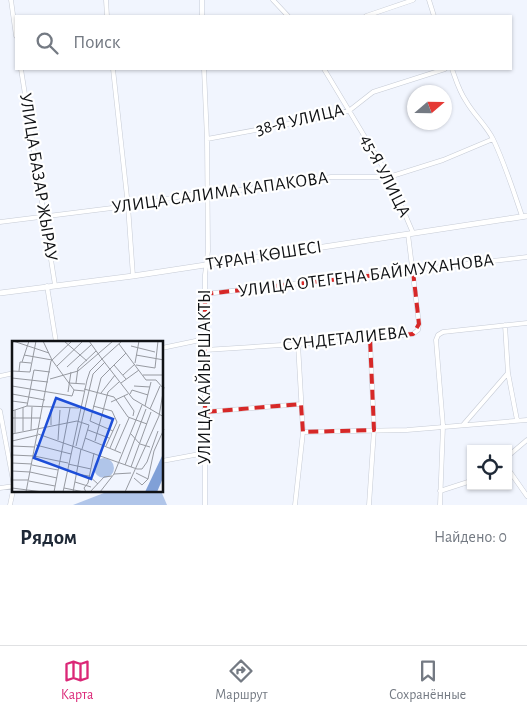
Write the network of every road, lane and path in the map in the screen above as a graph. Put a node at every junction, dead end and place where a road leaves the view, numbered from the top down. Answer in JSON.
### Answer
{"nodes":[{"id":1,"x":11,"y":0,"type":"edge"},
{"id":2,"x":106,"y":0,"type":"edge"},
{"id":3,"x":202,"y":0,"type":"edge"},
{"id":4,"x":273,"y":0,"type":"edge"},
{"id":5,"x":413,"y":0,"type":"edge"},
{"id":6,"x":429,"y":0,"type":"edge"},
{"id":7,"x":107,"y":15,"type":"edge"},
{"id":8,"x":202,"y":15,"type":"edge"},
{"id":9,"x":287,"y":15,"type":"edge"},
{"id":10,"x":369,"y":15,"type":"edge"},
{"id":11,"x":434,"y":15,"type":"edge"},
{"id":12,"x":15,"y":29,"type":"edge"},
{"id":13,"x":21,"y":70,"type":"edge"},
{"id":14,"x":113,"y":70,"type":"edge"},
{"id":15,"x":204,"y":70,"type":"edge"},
{"id":16,"x":325,"y":70,"type":"edge"},
{"id":17,"x":442,"y":70,"type":"edge"},
{"id":18,"x":452,"y":70,"type":"edge"},
{"id":19,"x":350,"y":110,"type":"junction"},
{"id":20,"x":207,"y":139,"type":"junction"},
{"id":21,"x":493,"y":139,"type":"junction"},
{"id":22,"x":389,"y":177,"type":"junction"},
{"id":23,"x":207,"y":193,"type":"junction"},
{"id":24,"x":128,"y":206,"type":"junction"},
{"id":25,"x":524,"y":216,"type":"edge"},
{"id":26,"x":44,"y":217,"type":"junction"},
{"id":27,"x":0,"y":222,"type":"edge"},
{"id":28,"x":411,"y":234,"type":"junction"},
{"id":29,"x":527,"y":257,"type":"edge"},
{"id":30,"x":207,"y":264,"type":"junction"},
{"id":31,"x":413,"y":271,"type":"junction"},
{"id":32,"x":133,"y":276,"type":"junction"},
{"id":33,"x":54,"y":285,"type":"junction"},
{"id":34,"x":47,"y":286,"type":"junction"},
{"id":35,"x":0,"y":293,"type":"edge"},
{"id":36,"x":205,"y":294,"type":"junction"},
{"id":37,"x":527,"y":323,"type":"edge"},
{"id":38,"x":506,"y":325,"type":"junction"},
{"id":39,"x":370,"y":338,"type":"junction"},
{"id":40,"x":205,"y":339,"type":"junction"},
{"id":41,"x":56,"y":341,"type":"edge"},
{"id":42,"x":298,"y":344,"type":"junction"},
{"id":43,"x":164,"y":348,"type":"edge"},
{"id":44,"x":205,"y":350,"type":"junction"},
{"id":45,"x":508,"y":373,"type":"junction"},
{"id":46,"x":301,"y":404,"type":"junction"},
{"id":47,"x":0,"y":411,"type":"edge"},
{"id":48,"x":205,"y":412,"type":"junction"},
{"id":49,"x":517,"y":420,"type":"junction"},
{"id":50,"x":527,"y":420,"type":"edge"},
{"id":51,"x":462,"y":425,"type":"junction"},
{"id":52,"x":443,"y":426,"type":"junction"},
{"id":53,"x":374,"y":430,"type":"junction"},
{"id":54,"x":303,"y":432,"type":"junction"},
{"id":55,"x":527,"y":440,"type":"edge"},
{"id":56,"x":205,"y":453,"type":"junction"},
{"id":57,"x":512,"y":453,"type":"edge"},
{"id":58,"x":164,"y":461,"type":"edge"},
{"id":59,"x":12,"y":475,"type":"edge"},
{"id":60,"x":512,"y":475,"type":"edge"},
{"id":61,"x":467,"y":482,"type":"edge"},
{"id":62,"x":440,"y":491,"type":"junction"},
{"id":63,"x":13,"y":492,"type":"edge"},
{"id":64,"x":527,"y":496,"type":"edge"},
{"id":65,"x":10,"y":505,"type":"edge"},
{"id":66,"x":205,"y":505,"type":"edge"},
{"id":67,"x":295,"y":505,"type":"edge"},
{"id":68,"x":369,"y":505,"type":"edge"},
{"id":69,"x":440,"y":505,"type":"edge"}],
"edges":[{"from":1,"to":12,"type":"street"},
{"from":2,"to":7,"type":"street"},
{"from":3,"to":8,"type":"street"},
{"from":4,"to":9,"type":"street"},
{"from":5,"to":10,"type":"street"},
{"from":6,"to":11,"type":"street"},
{"from":13,"to":26,"type":"street","name":"УЛИЦА БАЗАР ЖЫРАУ"},
{"from":14,"to":24,"type":"street"},
{"from":15,"to":20,"type":"street","name":"УЛИЦА КАЙЫРШАКТЫ"},
{"from":16,"to":19,"type":"street","name":"45-Я УЛИЦА"},
{"from":17,"to":19,"type":"street","name":"38-Я УЛИЦА"},
{"from":18,"to":21,"type":"street"},
{"from":19,"to":20,"type":"street","name":"38-Я УЛИЦА"},
{"from":19,"to":22,"type":"street","name":"45-Я УЛИЦА"},
{"from":20,"to":23,"type":"street","name":"УЛИЦА КАЙЫРШАКТЫ"},
{"from":21,"to":22,"type":"street","name":"УЛИЦА САЛИМА КАПАКОВА"},
{"from":21,"to":25,"type":"street"},
{"from":22,"to":23,"type":"street","name":"УЛИЦА САЛИМА КАПАКОВА"},
{"from":22,"to":28,"type":"street","name":"45-Я УЛИЦА"},
{"from":23,"to":24,"type":"street","name":"УЛИЦА САЛИМА КАПАКОВА"},
{"from":23,"to":30,"type":"street","name":"УЛИЦА КАЙЫРШАКТЫ"},
{"from":24,"to":26,"type":"street","name":"УЛИЦА САЛИМА КАПАКОВА"},
{"from":24,"to":32,"type":"street"},
{"from":25,"to":28,"type":"street","name":"ТҰРАН КӨШЕСІ"},
{"from":26,"to":27,"type":"street","name":"УЛИЦА САЛИМА КАПАКОВА"},
{"from":26,"to":33,"type":"street","name":"УЛИЦА БАЗАР ЖЫРАУ"},
{"from":28,"to":30,"type":"street","name":"ТҰРАН КӨШЕСІ"},
{"from":28,"to":31,"type":"street","name":"СУНДЕТАЛИЕВА"},
{"from":29,"to":31,"type":"street","name":"УЛИЦА ОТЕГЕНА БАЙМУХАНОВА"},
{"from":30,"to":32,"type":"street","name":"ТҰРАН КӨШЕСІ"},
{"from":30,"to":36,"type":"street","name":"УЛИЦА КАЙЫРШАКТЫ"},
{"from":31,"to":36,"type":"street","name":"УЛИЦА ОТЕГЕНА БАЙМУХАНОВА"},
{"from":31,"to":39,"type":"street","name":"СУНДЕТАЛИЕВА"},
{"from":32,"to":33,"type":"street","name":"ТҰРАН КӨШЕСІ"},
{"from":33,"to":34,"type":"street","name":"ТҰРАН КӨШЕСІ"},
{"from":34,"to":35,"type":"street","name":"ТҰРАН КӨШЕСІ"},
{"from":34,"to":41,"type":"street"},
{"from":36,"to":40,"type":"street","name":"УЛИЦА КАЙЫРШАКТЫ"},
{"from":37,"to":38,"type":"street"},
{"from":38,"to":45,"type":"street"},
{"from":38,"to":52,"type":"street"},
{"from":39,"to":42,"type":"street","name":"СУНДЕТАЛИЕВА"},
{"from":39,"to":53,"type":"street"},
{"from":40,"to":43,"type":"street"},
{"from":40,"to":44,"type":"street","name":"УЛИЦА КАЙЫРШАКТЫ"},
{"from":42,"to":44,"type":"street","name":"СУНДЕТАЛИЕВА"},
{"from":42,"to":46,"type":"street"},
{"from":44,"to":48,"type":"street","name":"УЛИЦА КАЙЫРШАКТЫ"},
{"from":45,"to":49,"type":"street"},
{"from":45,"to":51,"type":"street"},
{"from":46,"to":48,"type":"street"},
{"from":46,"to":54,"type":"street"},
{"from":47,"to":59,"type":"street"},
{"from":48,"to":56,"type":"street","name":"УЛИЦА КАЙЫРШАКТЫ"},
{"from":49,"to":50,"type":"street"},
{"from":49,"to":51,"type":"street"},
{"from":51,"to":52,"type":"street"},
{"from":52,"to":53,"type":"street"},
{"from":52,"to":62,"type":"street"},
{"from":53,"to":54,"type":"street"},
{"from":53,"to":68,"type":"street"},
{"from":54,"to":67,"type":"street"},
{"from":55,"to":57,"type":"street"},
{"from":56,"to":58,"type":"street"},
{"from":56,"to":66,"type":"street","name":"УЛИЦА КАЙЫРШАКТЫ"},
{"from":60,"to":64,"type":"street"},
{"from":61,"to":62,"type":"street"},
{"from":62,"to":69,"type":"street"},
{"from":63,"to":65,"type":"street"}]}
